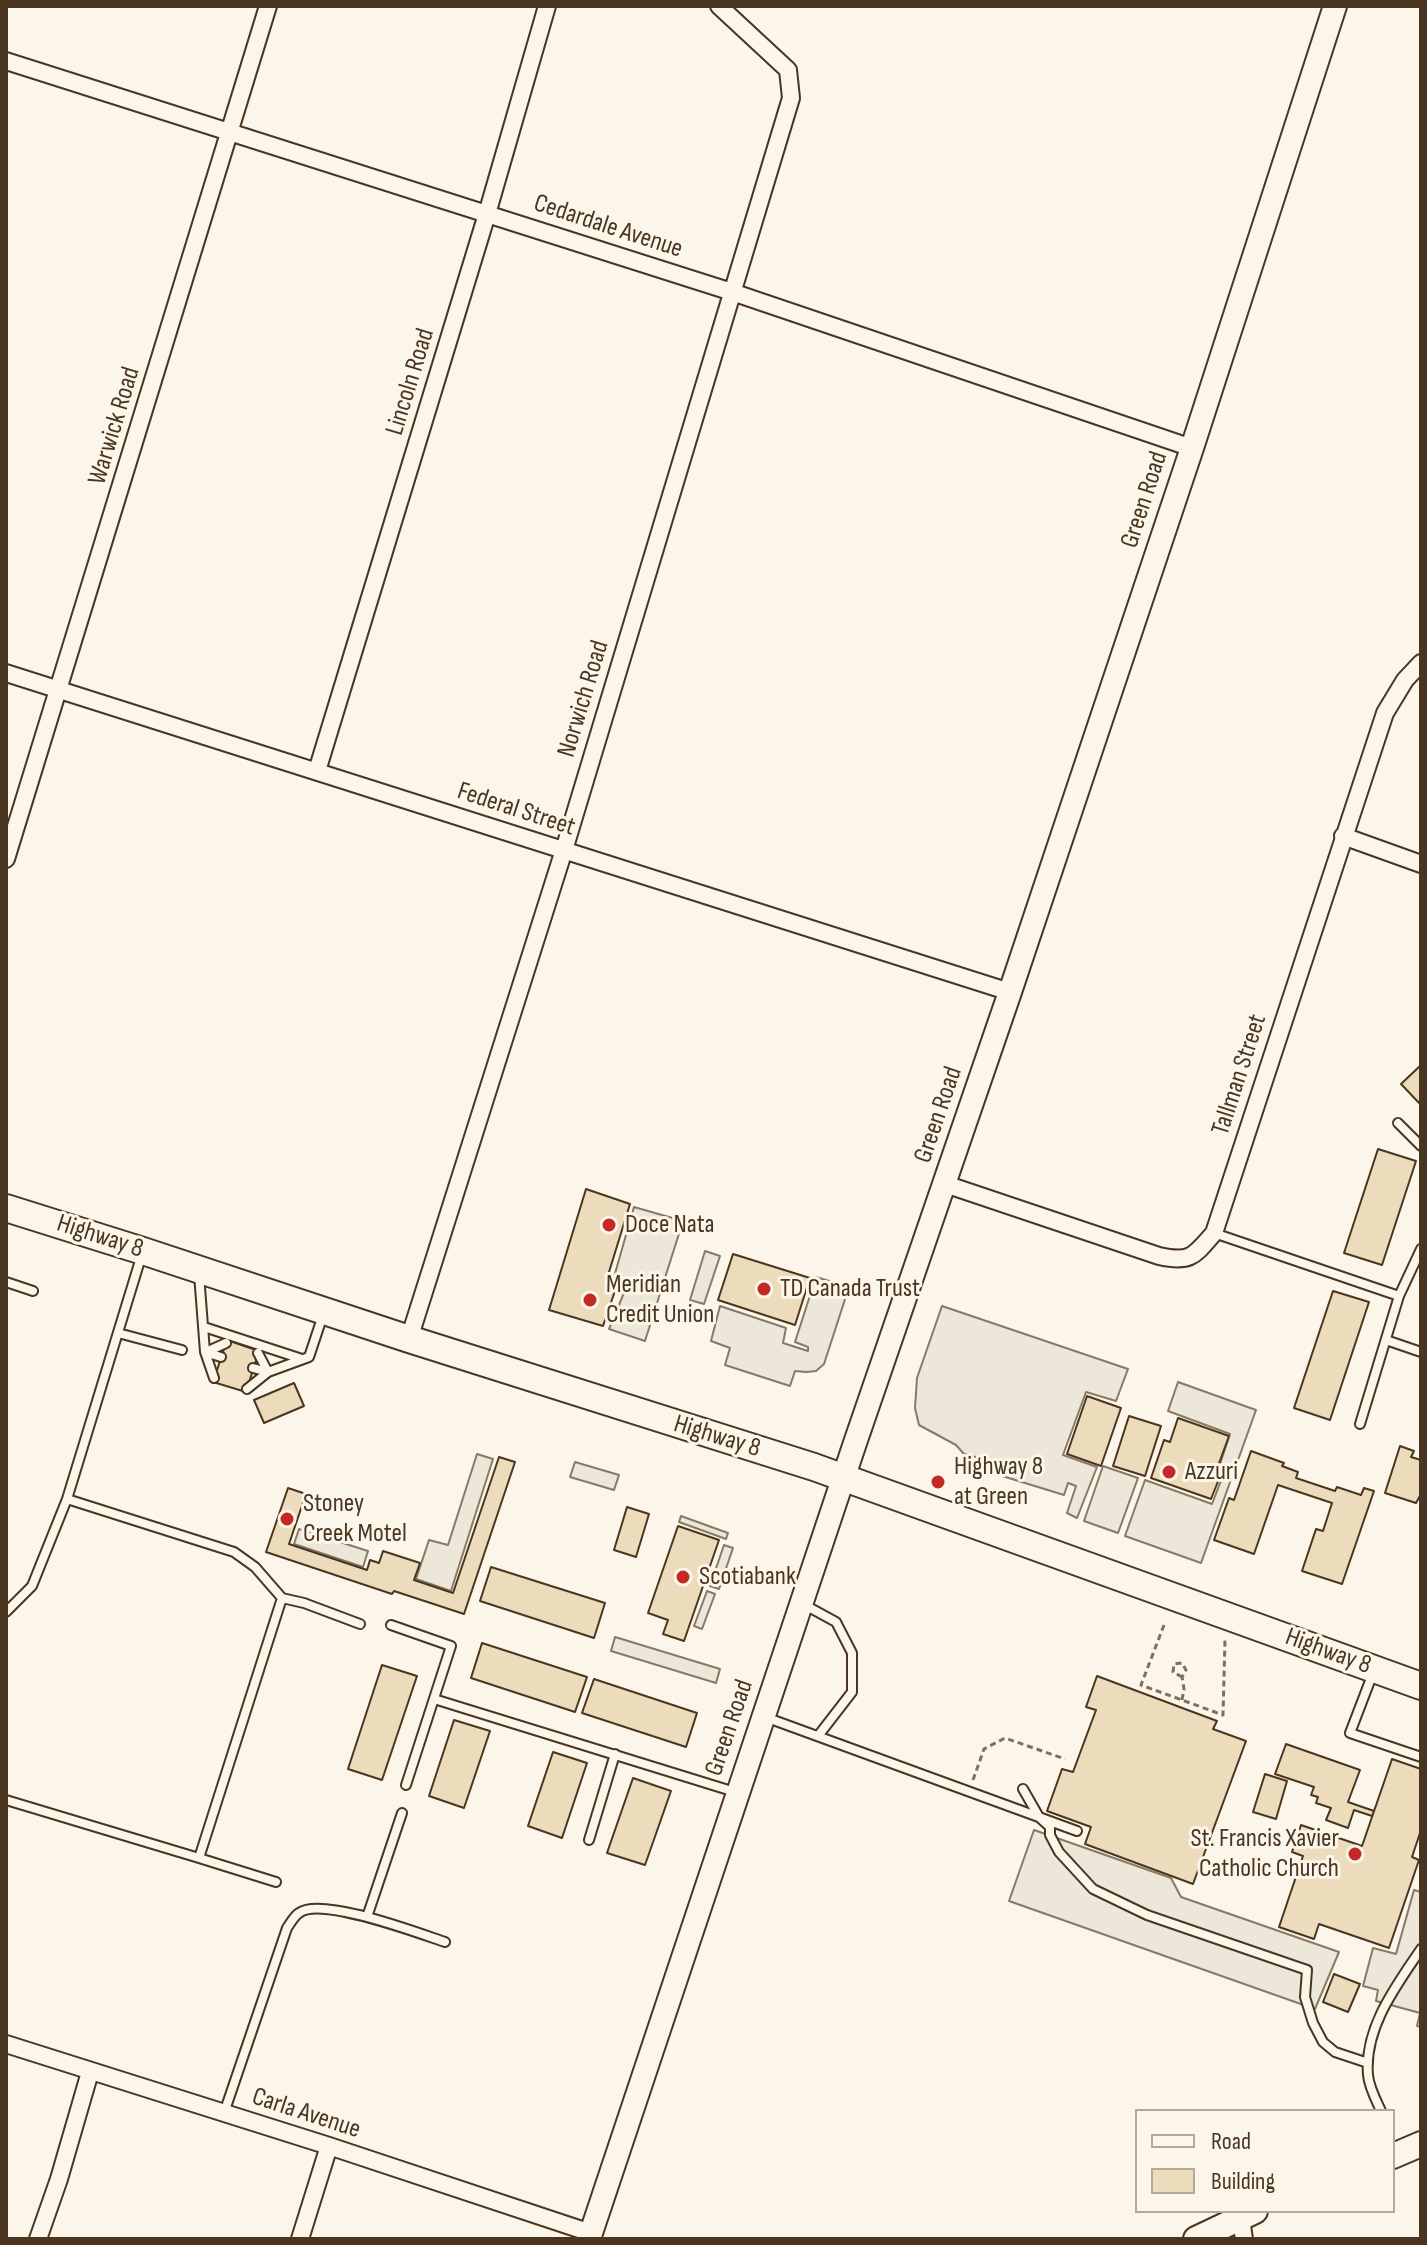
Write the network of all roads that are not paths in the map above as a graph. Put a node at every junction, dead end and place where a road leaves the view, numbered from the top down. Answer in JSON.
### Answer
{"nodes":[{"id":1,"x":268,"y":6,"type":"edge"},
{"id":2,"x":547,"y":6,"type":"edge"},
{"id":3,"x":719,"y":6,"type":"edge"},
{"id":4,"x":1335,"y":6,"type":"edge"},
{"id":5,"x":6,"y":61,"type":"edge"},
{"id":6,"x":230,"y":131,"type":"junction"},
{"id":7,"x":487,"y":214,"type":"junction"},
{"id":8,"x":732,"y":292,"type":"junction"},
{"id":9,"x":1192,"y":448,"type":"junction"},
{"id":10,"x":1421,"y":663,"type":"edge"},
{"id":11,"x":6,"y":673,"type":"edge"},
{"id":12,"x":58,"y":690,"type":"junction"},
{"id":13,"x":317,"y":771,"type":"junction"},
{"id":14,"x":1343,"y":836,"type":"junction"},
{"id":15,"x":564,"y":850,"type":"junction"},
{"id":16,"x":6,"y":859,"type":"edge"},
{"id":17,"x":1421,"y":864,"type":"edge"},
{"id":18,"x":1010,"y":992,"type":"junction"},
{"id":19,"x":1398,"y":1123,"type":"dead end"},
{"id":20,"x":1421,"y":1146,"type":"edge"},
{"id":21,"x":945,"y":1184,"type":"junction"},
{"id":22,"x":6,"y":1208,"type":"edge"},
{"id":23,"x":1214,"y":1233,"type":"junction"},
{"id":24,"x":1421,"y":1249,"type":"edge"},
{"id":25,"x":143,"y":1251,"type":"junction"},
{"id":26,"x":199,"y":1269,"type":"junction"},
{"id":27,"x":6,"y":1282,"type":"edge"},
{"id":28,"x":33,"y":1291,"type":"dead end"},
{"id":29,"x":1399,"y":1296,"type":"junction"},
{"id":30,"x":324,"y":1311,"type":"junction"},
{"id":31,"x":204,"y":1327,"type":"junction"},
{"id":32,"x":118,"y":1333,"type":"junction"},
{"id":33,"x":409,"y":1339,"type":"junction"},
{"id":34,"x":1386,"y":1340,"type":"junction"},
{"id":35,"x":182,"y":1350,"type":"dead end"},
{"id":36,"x":205,"y":1352,"type":"junction"},
{"id":37,"x":1421,"y":1352,"type":"edge"},
{"id":38,"x":302,"y":1359,"type":"junction"},
{"id":39,"x":268,"y":1372,"type":"junction"},
{"id":40,"x":214,"y":1378,"type":"dead end"},
{"id":41,"x":247,"y":1389,"type":"dead end"},
{"id":42,"x":1360,"y":1424,"type":"dead end"},
{"id":43,"x":844,"y":1477,"type":"junction"},
{"id":44,"x":67,"y":1499,"type":"junction"},
{"id":45,"x":282,"y":1598,"type":"junction"},
{"id":46,"x":802,"y":1603,"type":"junction"},
{"id":47,"x":6,"y":1612,"type":"edge"},
{"id":48,"x":360,"y":1624,"type":"dead end"},
{"id":49,"x":391,"y":1625,"type":"dead end"},
{"id":50,"x":1375,"y":1669,"type":"junction"},
{"id":51,"x":1421,"y":1686,"type":"edge"},
{"id":52,"x":434,"y":1699,"type":"junction"},
{"id":53,"x":764,"y":1716,"type":"junction"},
{"id":54,"x":818,"y":1736,"type":"junction"},
{"id":55,"x":615,"y":1754,"type":"junction"},
{"id":56,"x":1421,"y":1757,"type":"edge"},
{"id":57,"x":406,"y":1785,"type":"dead end"},
{"id":58,"x":1023,"y":1789,"type":"dead end"},
{"id":59,"x":738,"y":1793,"type":"junction"},
{"id":60,"x":6,"y":1800,"type":"edge"},
{"id":61,"x":402,"y":1813,"type":"dead end"},
{"id":62,"x":1039,"y":1817,"type":"junction"},
{"id":63,"x":1077,"y":1831,"type":"dead end"},
{"id":64,"x":589,"y":1840,"type":"dead end"},
{"id":65,"x":199,"y":1858,"type":"junction"},
{"id":66,"x":276,"y":1882,"type":"dead end"},
{"id":67,"x":367,"y":1917,"type":"junction"},
{"id":68,"x":445,"y":1942,"type":"dead end"},
{"id":69,"x":1421,"y":1949,"type":"edge"},
{"id":70,"x":6,"y":2044,"type":"edge"},
{"id":71,"x":1368,"y":2063,"type":"junction"},
{"id":72,"x":90,"y":2072,"type":"junction"},
{"id":73,"x":1380,"y":2109,"type":"edge"},
{"id":74,"x":224,"y":2113,"type":"junction"},
{"id":75,"x":1421,"y":2144,"type":"edge"},
{"id":76,"x":329,"y":2146,"type":"junction"},
{"id":77,"x":1395,"y":2150,"type":"edge"},
{"id":78,"x":1246,"y":2223,"type":"edge"},
{"id":79,"x":590,"y":2236,"type":"edge"},
{"id":80,"x":38,"y":2239,"type":"edge"},
{"id":81,"x":300,"y":2239,"type":"edge"},
{"id":82,"x":1196,"y":2239,"type":"edge"}],
"edges":[{"from":1,"to":6,"type":"street","name":"Warwick Road"},
{"from":2,"to":7,"type":"street","name":"Lincoln Road"},
{"from":3,"to":8,"type":"street","name":"Norwich Road"},
{"from":4,"to":9,"type":"street","name":"Green Road"},
{"from":5,"to":6,"type":"street","name":"Cedardale Avenue"},
{"from":6,"to":7,"type":"street","name":"Cedardale Avenue"},
{"from":6,"to":12,"type":"street","name":"Warwick Road"},
{"from":7,"to":8,"type":"street","name":"Cedardale Avenue"},
{"from":7,"to":13,"type":"street","name":"Lincoln Road"},
{"from":8,"to":9,"type":"street","name":"Cedardale Avenue"},
{"from":8,"to":15,"type":"street","name":"Norwich Road"},
{"from":9,"to":18,"type":"street","name":"Green Road"},
{"from":10,"to":14,"type":"street","name":"Tallman Street"},
{"from":11,"to":12,"type":"street","name":"Federal Street"},
{"from":12,"to":13,"type":"street","name":"Federal Street"},
{"from":12,"to":16,"type":"street","name":"Warwick Road"},
{"from":13,"to":15,"type":"street","name":"Federal Street"},
{"from":14,"to":17,"type":"street"},
{"from":14,"to":23,"type":"street","name":"Tallman Street"},
{"from":15,"to":18,"type":"street","name":"Federal Street"},
{"from":15,"to":33,"type":"street","name":"Norwich Road"},
{"from":18,"to":21,"type":"street","name":"Green Road"},
{"from":19,"to":20,"type":"lane"},
{"from":21,"to":23,"type":"street"},
{"from":21,"to":43,"type":"street","name":"Green Road"},
{"from":22,"to":25,"type":"main road","name":"Highway 8"},
{"from":23,"to":29,"type":"lane"},
{"from":24,"to":29,"type":"lane"},
{"from":25,"to":26,"type":"main road","name":"Highway 8"},
{"from":25,"to":32,"type":"lane"},
{"from":26,"to":30,"type":"main road","name":"Highway 8"},
{"from":26,"to":31,"type":"lane"},
{"from":27,"to":28,"type":"lane"},
{"from":29,"to":34,"type":"lane"},
{"from":30,"to":33,"type":"main road","name":"Highway 8"},
{"from":30,"to":38,"type":"lane"},
{"from":31,"to":36,"type":"lane"},
{"from":31,"to":38,"type":"lane"},
{"from":32,"to":35,"type":"lane"},
{"from":32,"to":44,"type":"lane"},
{"from":33,"to":43,"type":"main road","name":"Highway 8"},
{"from":34,"to":37,"type":"lane"},
{"from":34,"to":42,"type":"lane"},
{"from":36,"to":36,"type":"lane"},
{"from":36,"to":40,"type":"lane"},
{"from":38,"to":39,"type":"lane"},
{"from":39,"to":39,"type":"lane"},
{"from":39,"to":41,"type":"lane"},
{"from":43,"to":46,"type":"street","name":"Green Road"},
{"from":43,"to":50,"type":"main road","name":"Highway 8"},
{"from":44,"to":45,"type":"lane"},
{"from":44,"to":47,"type":"lane"},
{"from":45,"to":48,"type":"lane"},
{"from":45,"to":65,"type":"lane"},
{"from":46,"to":53,"type":"street","name":"Green Road"},
{"from":46,"to":54,"type":"lane"},
{"from":49,"to":52,"type":"lane"},
{"from":50,"to":51,"type":"main road","name":"Highway 8"},
{"from":50,"to":56,"type":"lane"},
{"from":52,"to":55,"type":"lane"},
{"from":52,"to":57,"type":"lane"},
{"from":53,"to":54,"type":"lane"},
{"from":53,"to":59,"type":"street","name":"Green Road"},
{"from":54,"to":62,"type":"lane"},
{"from":55,"to":59,"type":"lane"},
{"from":55,"to":64,"type":"lane"},
{"from":58,"to":62,"type":"lane"},
{"from":59,"to":79,"type":"street","name":"Green Road"},
{"from":60,"to":65,"type":"lane"},
{"from":61,"to":67,"type":"lane"},
{"from":62,"to":63,"type":"lane"},
{"from":62,"to":71,"type":"lane"},
{"from":65,"to":66,"type":"lane"},
{"from":67,"to":68,"type":"lane"},
{"from":67,"to":74,"type":"lane"},
{"from":69,"to":71,"type":"lane"},
{"from":70,"to":72,"type":"street","name":"Carla Avenue"},
{"from":71,"to":73,"type":"lane"},
{"from":72,"to":74,"type":"street","name":"Carla Avenue"},
{"from":72,"to":80,"type":"street"},
{"from":74,"to":76,"type":"street","name":"Carla Avenue"},
{"from":75,"to":77,"type":"main road"},
{"from":76,"to":79,"type":"street","name":"Carla Avenue"},
{"from":76,"to":81,"type":"street"},
{"from":78,"to":82,"type":"main road"}]}
